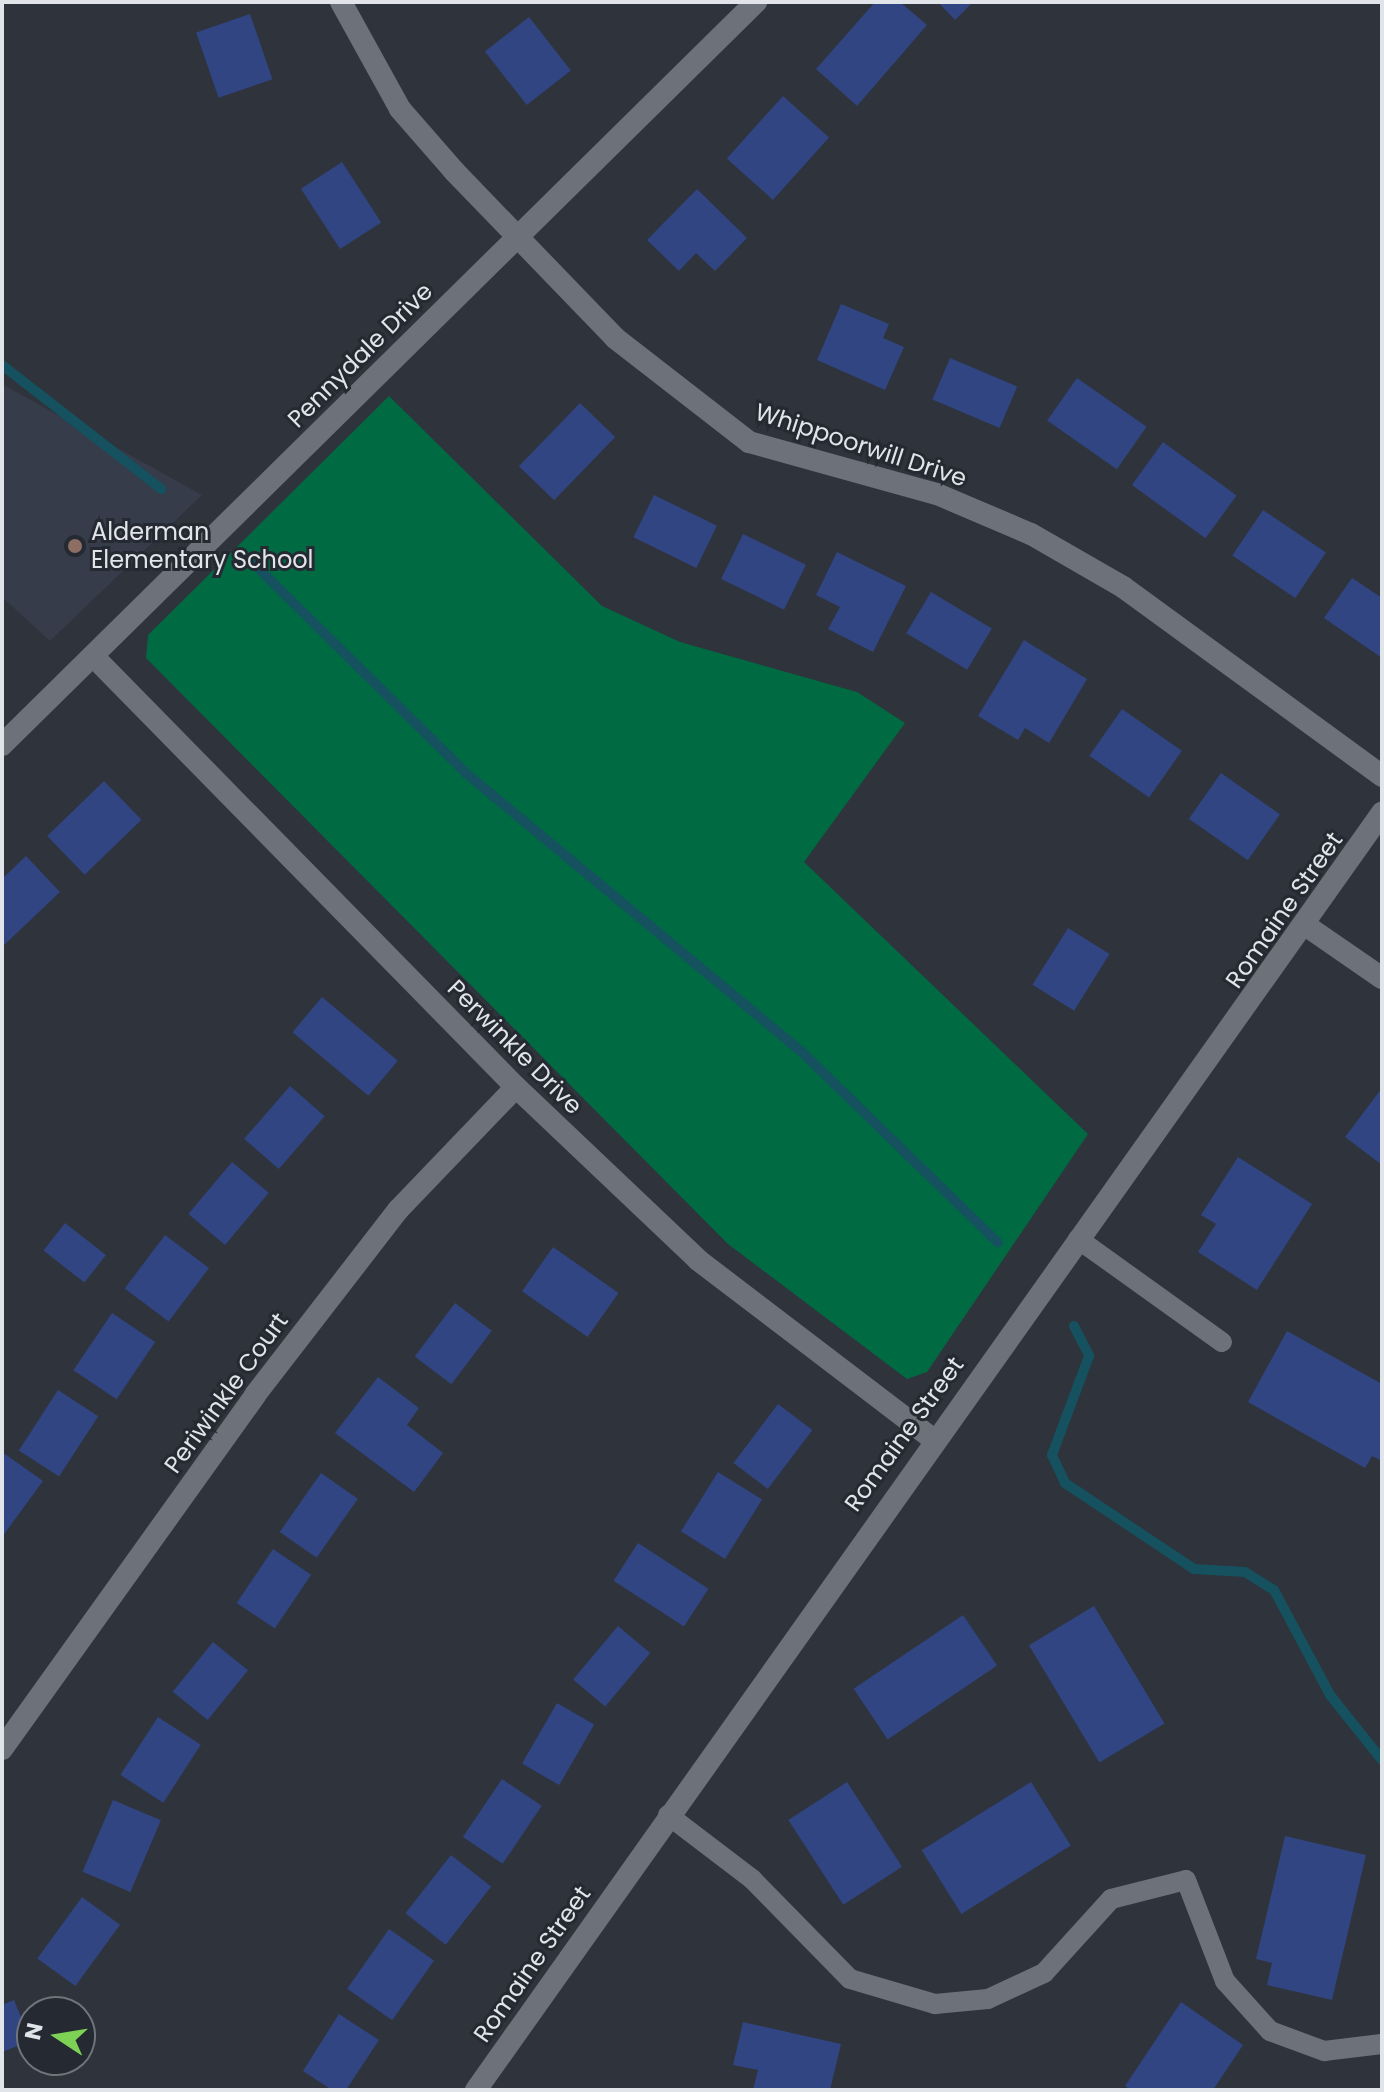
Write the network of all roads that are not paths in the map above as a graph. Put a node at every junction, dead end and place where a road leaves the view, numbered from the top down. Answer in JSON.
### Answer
{"nodes":[{"id":1,"x":341,"y":2,"type":"edge"},
{"id":2,"x":756,"y":2,"type":"edge"},
{"id":3,"x":517,"y":236,"type":"junction"},
{"id":4,"x":94,"y":657,"type":"junction"},
{"id":5,"x":2,"y":745,"type":"edge"},
{"id":6,"x":1382,"y":776,"type":"edge"},
{"id":7,"x":1382,"y":813,"type":"edge"},
{"id":8,"x":1308,"y":927,"type":"junction"},
{"id":9,"x":1382,"y":978,"type":"edge"},
{"id":10,"x":516,"y":1087,"type":"junction"},
{"id":11,"x":1078,"y":1239,"type":"junction"},
{"id":12,"x":1222,"y":1342,"type":"dead end"},
{"id":13,"x":932,"y":1438,"type":"junction"},
{"id":14,"x":2,"y":1749,"type":"edge"},
{"id":15,"x":668,"y":1815,"type":"junction"},
{"id":16,"x":1382,"y":2044,"type":"edge"},
{"id":17,"x":476,"y":2090,"type":"edge"}],
"edges":[{"from":1,"to":3,"type":"street","name":"Whippoorwill Drive"},
{"from":2,"to":3,"type":"street","name":"Pennydale Drive"},
{"from":3,"to":4,"type":"street","name":"Pennydale Drive"},
{"from":3,"to":6,"type":"street","name":"Whippoorwill Drive"},
{"from":4,"to":5,"type":"street","name":"Pennydale Drive"},
{"from":4,"to":10,"type":"street","name":"Perwinkle Drive"},
{"from":7,"to":8,"type":"street","name":"Romaine Street"},
{"from":8,"to":9,"type":"street"},
{"from":8,"to":11,"type":"street","name":"Romaine Street"},
{"from":10,"to":13,"type":"street","name":"Perwinkle Drive"},
{"from":10,"to":14,"type":"street","name":"Periwinkle Court"},
{"from":11,"to":12,"type":"lane"},
{"from":11,"to":13,"type":"street","name":"Romaine Street"},
{"from":13,"to":15,"type":"street","name":"Romaine Street"},
{"from":15,"to":16,"type":"lane"},
{"from":15,"to":17,"type":"street","name":"Romaine Street"}]}
